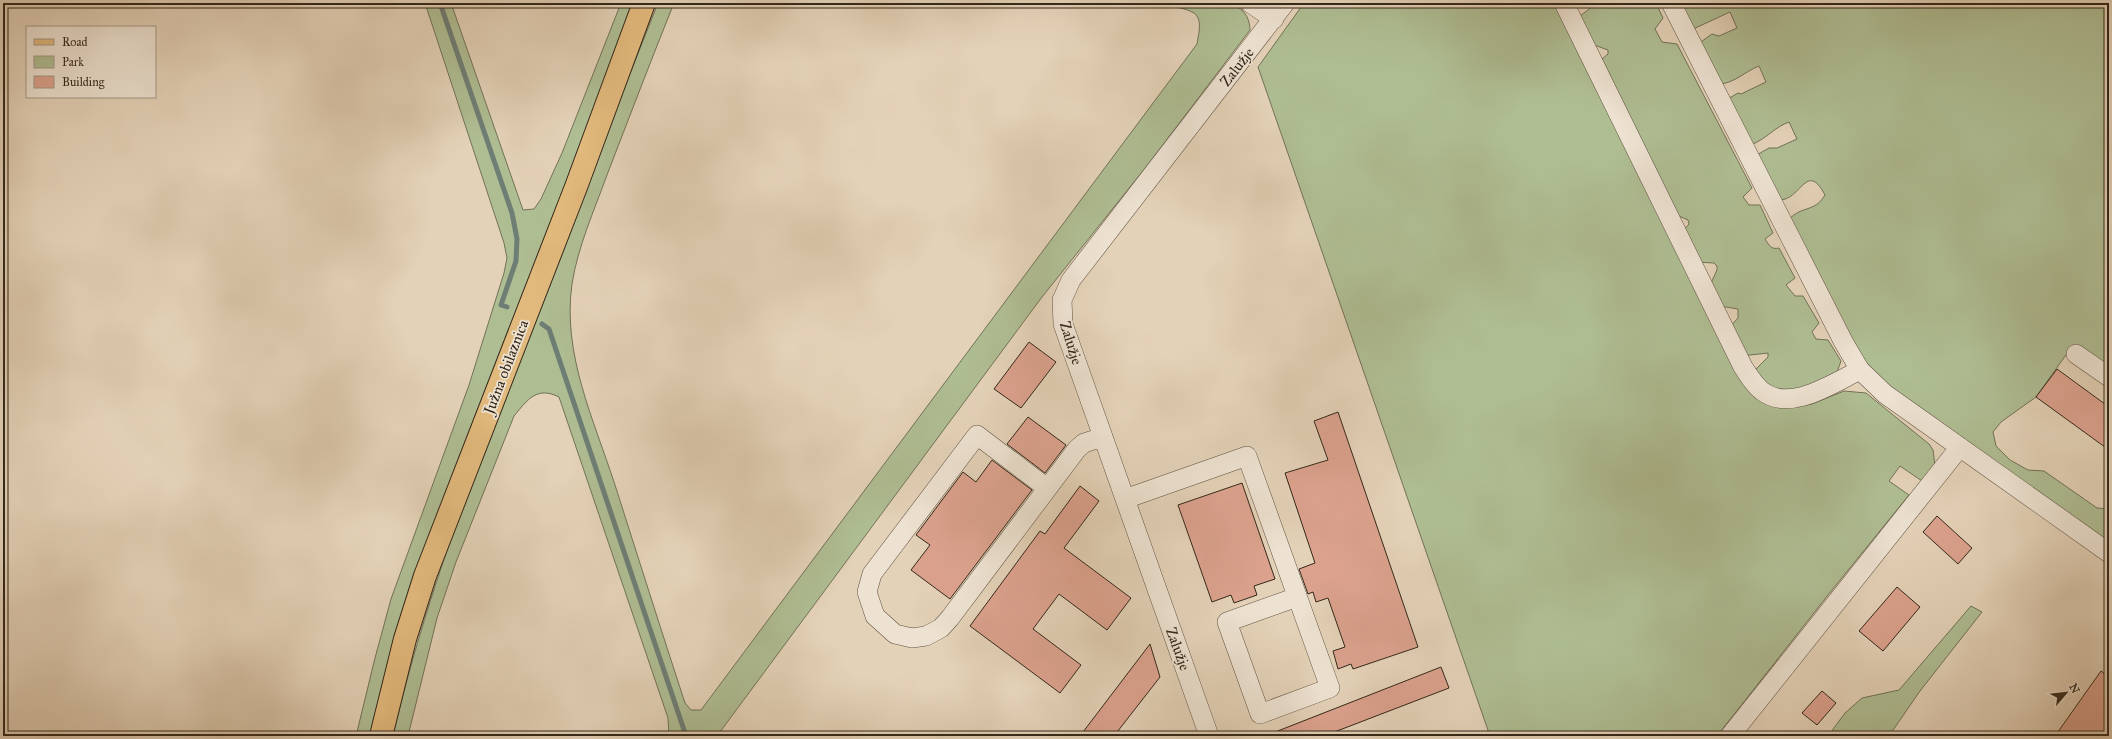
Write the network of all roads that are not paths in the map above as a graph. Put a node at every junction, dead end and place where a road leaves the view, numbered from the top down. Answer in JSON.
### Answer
{"nodes":[{"id":1,"x":644,"y":3,"type":"edge"},
{"id":2,"x":1250,"y":3,"type":"edge"},
{"id":3,"x":1285,"y":3,"type":"edge"},
{"id":4,"x":1564,"y":3,"type":"edge"},
{"id":5,"x":1671,"y":3,"type":"edge"},
{"id":6,"x":1274,"y":19,"type":"junction"},
{"id":7,"x":2076,"y":354,"type":"dead end"},
{"id":8,"x":1860,"y":370,"type":"junction"},
{"id":9,"x":2109,"y":377,"type":"edge"},
{"id":10,"x":1103,"y":437,"type":"junction"},
{"id":11,"x":1960,"y":447,"type":"junction"},
{"id":12,"x":1047,"y":488,"type":"junction"},
{"id":13,"x":1125,"y":499,"type":"junction"},
{"id":14,"x":2109,"y":553,"type":"edge"},
{"id":15,"x":1297,"y":597,"type":"junction"},
{"id":16,"x":382,"y":736,"type":"edge"},
{"id":17,"x":1209,"y":736,"type":"edge"},
{"id":18,"x":1730,"y":736,"type":"edge"}],
"edges":[{"from":1,"to":16,"type":"main road","name":"Južna obilaznica"},
{"from":2,"to":6,"type":"street"},
{"from":3,"to":6,"type":"street","name":"Zalužje"},
{"from":4,"to":8,"type":"street"},
{"from":5,"to":8,"type":"street"},
{"from":6,"to":10,"type":"street","name":"Zalužje"},
{"from":7,"to":9,"type":"street"},
{"from":8,"to":11,"type":"street"},
{"from":10,"to":12,"type":"street"},
{"from":10,"to":13,"type":"street","name":"Zalužje"},
{"from":11,"to":14,"type":"street"},
{"from":11,"to":18,"type":"street"},
{"from":12,"to":12,"type":"street"},
{"from":13,"to":15,"type":"street"},
{"from":13,"to":17,"type":"street","name":"Zalužje"},
{"from":15,"to":15,"type":"street"}]}
